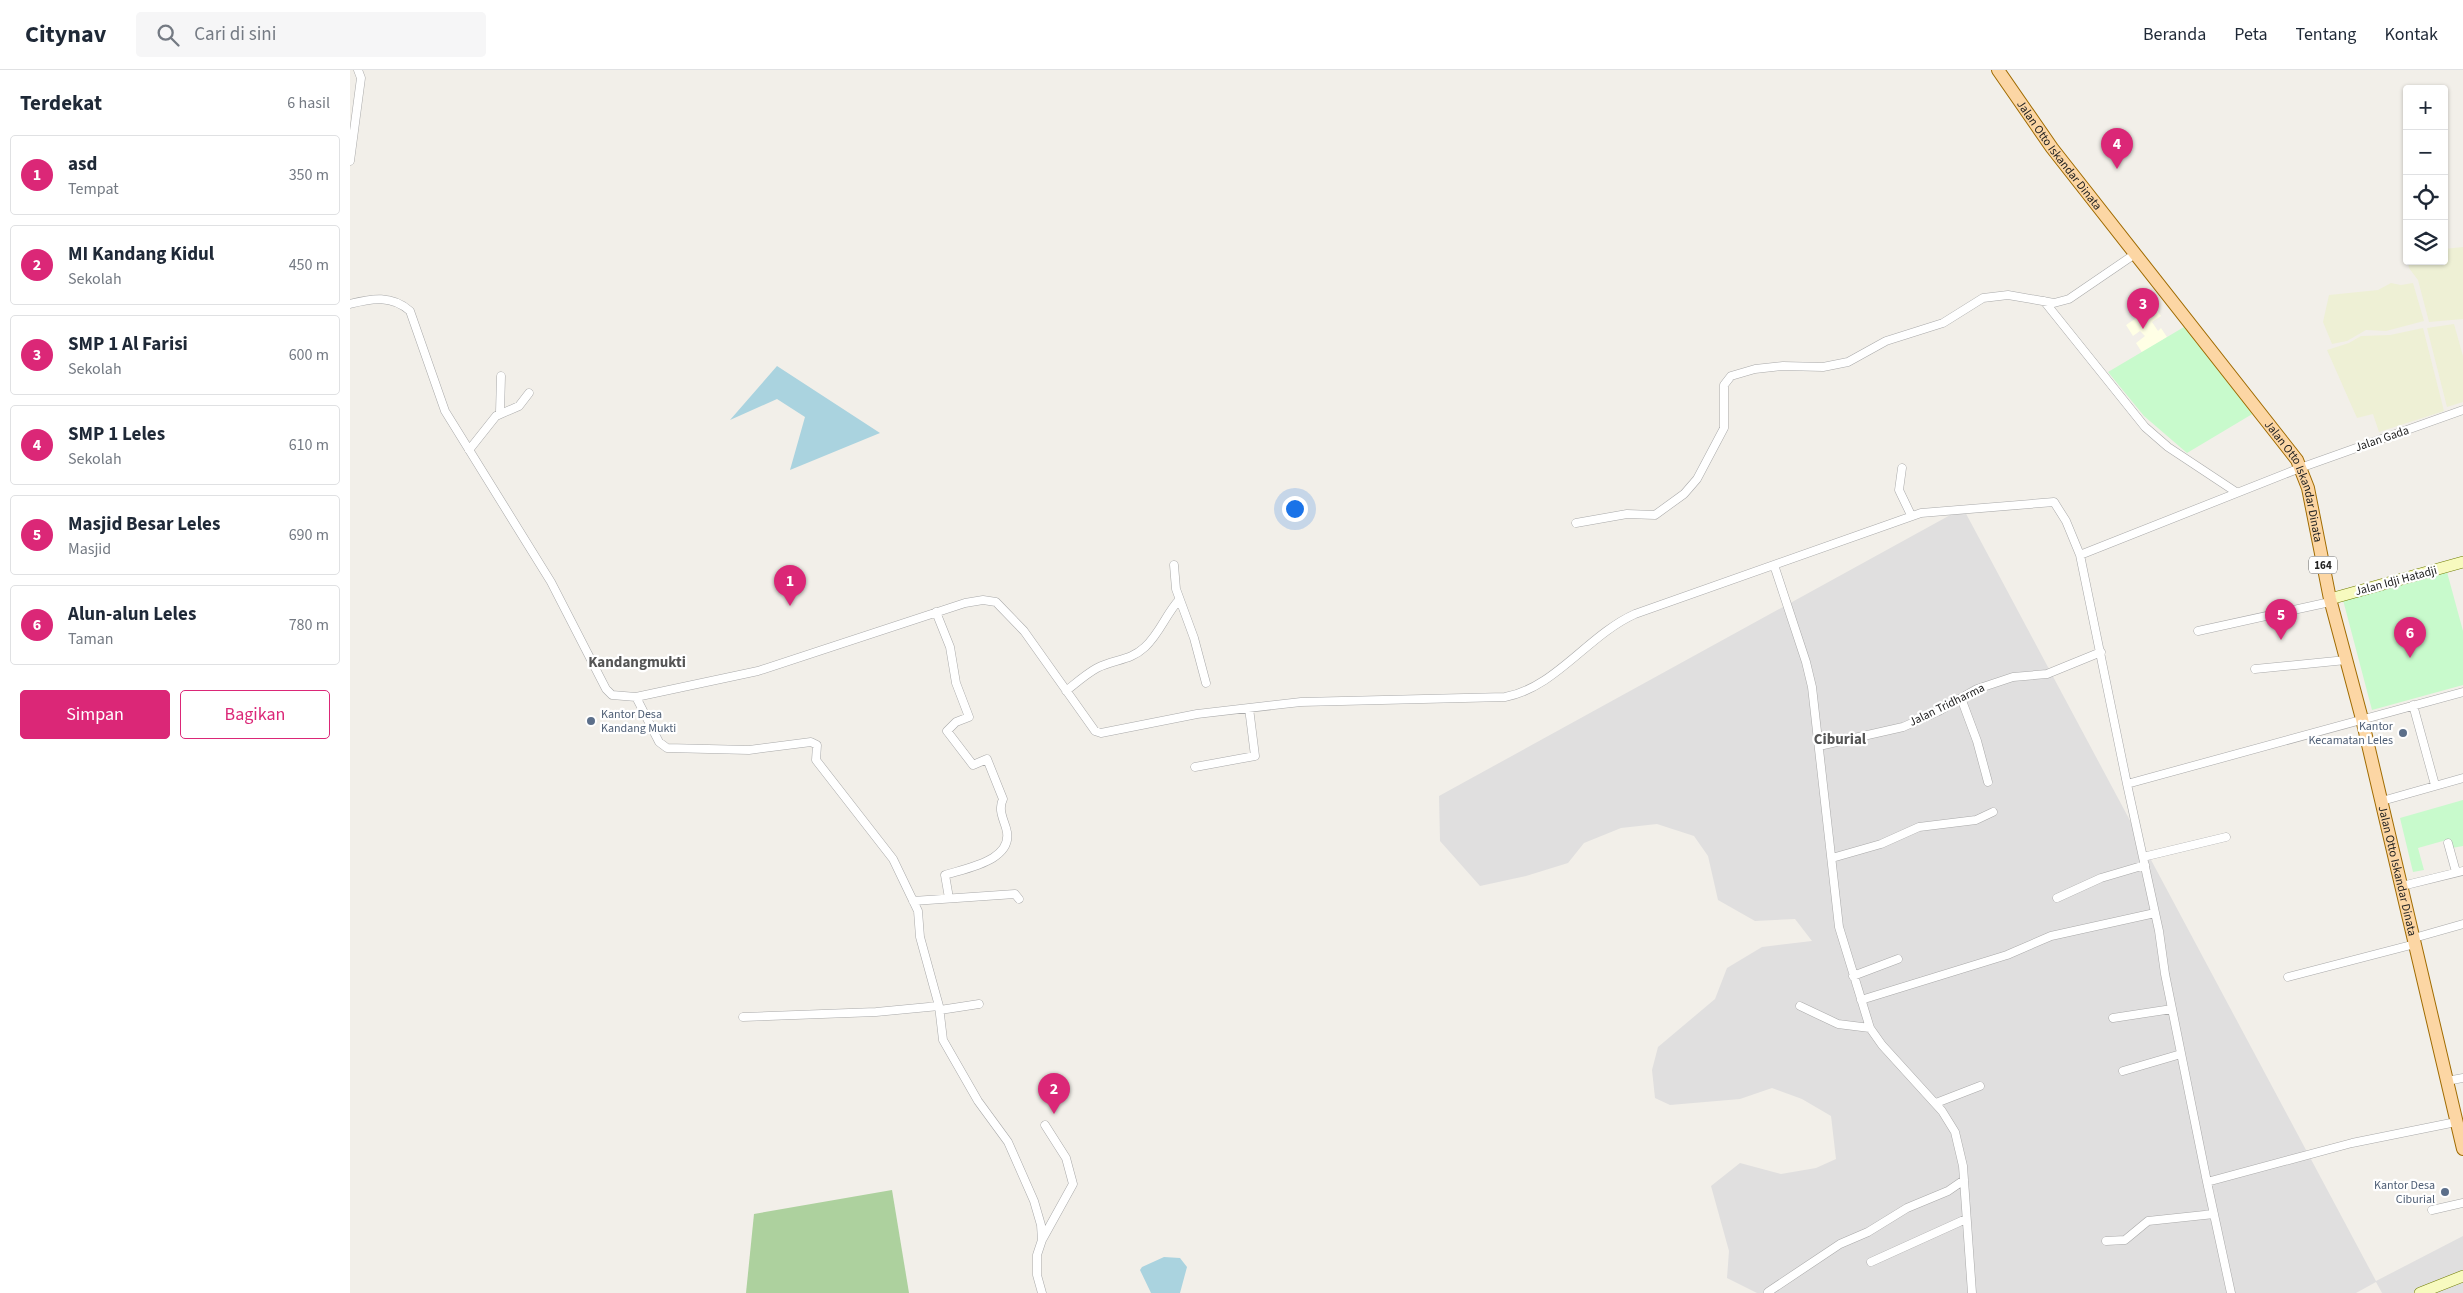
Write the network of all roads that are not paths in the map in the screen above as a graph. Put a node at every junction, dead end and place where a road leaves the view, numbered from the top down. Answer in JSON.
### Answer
{"nodes":[{"id":1,"x":358,"y":70,"type":"edge"},
{"id":2,"x":1998,"y":70,"type":"edge"},
{"id":3,"x":350,"y":161,"type":"edge"},
{"id":4,"x":2135,"y":254,"type":"junction"},
{"id":5,"x":2044,"y":301,"type":"junction"},
{"id":6,"x":350,"y":304,"type":"edge"},
{"id":7,"x":501,"y":376,"type":"dead end"},
{"id":8,"x":529,"y":392,"type":"dead end"},
{"id":9,"x":2463,"y":410,"type":"edge"},
{"id":10,"x":500,"y":412,"type":"junction"},
{"id":11,"x":469,"y":450,"type":"junction"},
{"id":12,"x":1902,"y":468,"type":"dead end"},
{"id":13,"x":2300,"y":468,"type":"junction"},
{"id":14,"x":2236,"y":492,"type":"junction"},
{"id":15,"x":1911,"y":515,"type":"junction"},
{"id":16,"x":1576,"y":522,"type":"dead end"},
{"id":17,"x":2080,"y":555,"type":"junction"},
{"id":18,"x":1174,"y":565,"type":"dead end"},
{"id":19,"x":1774,"y":565,"type":"junction"},
{"id":20,"x":2462,"y":566,"type":"edge"},
{"id":21,"x":1179,"y":600,"type":"junction"},
{"id":22,"x":2330,"y":600,"type":"junction"},
{"id":23,"x":936,"y":612,"type":"junction"},
{"id":24,"x":2198,"y":631,"type":"dead end"},
{"id":25,"x":2101,"y":652,"type":"junction"},
{"id":26,"x":2346,"y":660,"type":"junction"},
{"id":27,"x":2254,"y":668,"type":"dead end"},
{"id":28,"x":1206,"y":682,"type":"dead end"},
{"id":29,"x":1066,"y":691,"type":"junction"},
{"id":30,"x":2463,"y":692,"type":"edge"},
{"id":31,"x":636,"y":697,"type":"junction"},
{"id":32,"x":1961,"y":698,"type":"junction"},
{"id":33,"x":2412,"y":705,"type":"junction"},
{"id":34,"x":1249,"y":708,"type":"junction"},
{"id":35,"x":2362,"y":719,"type":"junction"},
{"id":36,"x":1819,"y":746,"type":"junction"},
{"id":37,"x":1195,"y":767,"type":"dead end"},
{"id":38,"x":2463,"y":778,"type":"edge"},
{"id":39,"x":1988,"y":782,"type":"dead end"},
{"id":40,"x":2127,"y":784,"type":"junction"},
{"id":41,"x":2435,"y":785,"type":"junction"},
{"id":42,"x":2382,"y":801,"type":"junction"},
{"id":43,"x":1993,"y":812,"type":"dead end"},
{"id":44,"x":2226,"y":837,"type":"dead end"},
{"id":45,"x":2448,"y":843,"type":"dead end"},
{"id":46,"x":1832,"y":858,"type":"junction"},
{"id":47,"x":2144,"y":861,"type":"junction"},
{"id":48,"x":2460,"y":871,"type":"edge"},
{"id":49,"x":2402,"y":886,"type":"junction"},
{"id":50,"x":949,"y":898,"type":"junction"},
{"id":51,"x":2057,"y":898,"type":"dead end"},
{"id":52,"x":1019,"y":899,"type":"dead end"},
{"id":53,"x":913,"y":902,"type":"junction"},
{"id":54,"x":2155,"y":913,"type":"junction"},
{"id":55,"x":2463,"y":924,"type":"edge"},
{"id":56,"x":2414,"y":941,"type":"junction"},
{"id":57,"x":1898,"y":959,"type":"dead end"},
{"id":58,"x":1853,"y":976,"type":"junction"},
{"id":59,"x":2288,"y":977,"type":"dead end"},
{"id":60,"x":1861,"y":1000,"type":"junction"},
{"id":61,"x":979,"y":1004,"type":"dead end"},
{"id":62,"x":1800,"y":1006,"type":"dead end"},
{"id":63,"x":940,"y":1008,"type":"junction"},
{"id":64,"x":2172,"y":1009,"type":"junction"},
{"id":65,"x":743,"y":1016,"type":"dead end"},
{"id":66,"x":2113,"y":1018,"type":"dead end"},
{"id":67,"x":1870,"y":1028,"type":"junction"},
{"id":68,"x":2181,"y":1054,"type":"junction"},
{"id":69,"x":2123,"y":1071,"type":"dead end"},
{"id":70,"x":2463,"y":1078,"type":"edge"},
{"id":71,"x":2446,"y":1081,"type":"junction"},
{"id":72,"x":1980,"y":1086,"type":"dead end"},
{"id":73,"x":1936,"y":1103,"type":"junction"},
{"id":74,"x":2456,"y":1122,"type":"junction"},
{"id":75,"x":1045,"y":1125,"type":"dead end"},
{"id":76,"x":2463,"y":1149,"type":"edge"},
{"id":77,"x":1964,"y":1180,"type":"junction"},
{"id":78,"x":2207,"y":1182,"type":"junction"},
{"id":79,"x":2463,"y":1203,"type":"edge"},
{"id":80,"x":2432,"y":1210,"type":"dead end"},
{"id":81,"x":2214,"y":1214,"type":"junction"},
{"id":82,"x":1966,"y":1218,"type":"junction"},
{"id":83,"x":1042,"y":1240,"type":"junction"},
{"id":84,"x":2106,"y":1241,"type":"dead end"},
{"id":85,"x":1871,"y":1262,"type":"dead end"},
{"id":86,"x":2463,"y":1276,"type":"edge"},
{"id":87,"x":1768,"y":1292,"type":"edge"},
{"id":88,"x":1042,"y":1293,"type":"edge"},
{"id":89,"x":1972,"y":1293,"type":"edge"},
{"id":90,"x":2231,"y":1293,"type":"edge"},
{"id":91,"x":2420,"y":1293,"type":"edge"}],
"edges":[{"from":1,"to":3,"type":"street"},
{"from":2,"to":4,"type":"main road","name":"Jalan Otto Iskandar Dinata","number":"164"},
{"from":4,"to":5,"type":"street"},
{"from":4,"to":13,"type":"main road","name":"Jalan Otto Iskandar Dinata","number":"164"},
{"from":5,"to":14,"type":"street"},
{"from":5,"to":16,"type":"street"},
{"from":6,"to":11,"type":"street"},
{"from":7,"to":10,"type":"street"},
{"from":8,"to":10,"type":"street"},
{"from":9,"to":13,"type":"street","name":"Jalan Gada"},
{"from":10,"to":11,"type":"street"},
{"from":11,"to":31,"type":"street"},
{"from":12,"to":15,"type":"street"},
{"from":13,"to":14,"type":"street","name":"Jalan Gada"},
{"from":13,"to":22,"type":"main road","name":"Jalan Otto Iskandar Dinata","number":"164"},
{"from":14,"to":17,"type":"street","name":"Jalan Gada"},
{"from":15,"to":17,"type":"street"},
{"from":15,"to":19,"type":"street"},
{"from":17,"to":25,"type":"street"},
{"from":18,"to":21,"type":"street"},
{"from":19,"to":34,"type":"street"},
{"from":19,"to":36,"type":"street"},
{"from":20,"to":22,"type":"street","name":"Jalan Idji Hatadji"},
{"from":21,"to":28,"type":"street"},
{"from":21,"to":29,"type":"street"},
{"from":22,"to":24,"type":"street"},
{"from":22,"to":26,"type":"main road","name":"Jalan Otto Iskandar Dinata","number":"164"},
{"from":23,"to":29,"type":"street"},
{"from":23,"to":31,"type":"street"},
{"from":23,"to":50,"type":"street"},
{"from":25,"to":32,"type":"street","name":"Jalan Tridharma"},
{"from":25,"to":40,"type":"street"},
{"from":26,"to":27,"type":"street"},
{"from":26,"to":35,"type":"main road","name":"Jalan Otto Iskandar Dinata","number":"164"},
{"from":29,"to":34,"type":"street"},
{"from":30,"to":33,"type":"street"},
{"from":31,"to":53,"type":"street"},
{"from":32,"to":36,"type":"street","name":"Jalan Tridharma"},
{"from":32,"to":39,"type":"street"},
{"from":33,"to":35,"type":"street"},
{"from":33,"to":41,"type":"street"},
{"from":34,"to":37,"type":"street"},
{"from":35,"to":40,"type":"street"},
{"from":35,"to":42,"type":"main road","name":"Jalan Otto Iskandar Dinata","number":"164"},
{"from":36,"to":46,"type":"street"},
{"from":38,"to":41,"type":"street"},
{"from":40,"to":47,"type":"street"},
{"from":41,"to":42,"type":"street"},
{"from":42,"to":49,"type":"main road","name":"Jalan Otto Iskandar Dinata","number":"164"},
{"from":43,"to":46,"type":"street"},
{"from":44,"to":47,"type":"street"},
{"from":45,"to":48,"type":"street"},
{"from":46,"to":58,"type":"street"},
{"from":47,"to":51,"type":"street"},
{"from":47,"to":54,"type":"street"},
{"from":48,"to":49,"type":"street"},
{"from":49,"to":56,"type":"main road","name":"Jalan Otto Iskandar Dinata","number":"164"},
{"from":50,"to":52,"type":"street"},
{"from":50,"to":53,"type":"street"},
{"from":53,"to":63,"type":"street"},
{"from":54,"to":60,"type":"street"},
{"from":54,"to":64,"type":"street"},
{"from":55,"to":56,"type":"street"},
{"from":56,"to":59,"type":"street"},
{"from":56,"to":71,"type":"main road","name":"Jalan Otto Iskandar Dinata","number":"164"},
{"from":57,"to":58,"type":"street"},
{"from":58,"to":60,"type":"street"},
{"from":60,"to":67,"type":"street"},
{"from":61,"to":63,"type":"street"},
{"from":62,"to":67,"type":"street"},
{"from":63,"to":65,"type":"street"},
{"from":63,"to":83,"type":"street"},
{"from":64,"to":66,"type":"street"},
{"from":64,"to":68,"type":"street"},
{"from":67,"to":73,"type":"street"},
{"from":68,"to":69,"type":"street"},
{"from":68,"to":78,"type":"street"},
{"from":70,"to":71,"type":"street"},
{"from":71,"to":74,"type":"main road","name":"Jalan Otto Iskandar Dinata","number":"164"},
{"from":72,"to":73,"type":"street"},
{"from":73,"to":77,"type":"street"},
{"from":74,"to":76,"type":"main road","name":"Jalan Otto Iskandar Dinata","number":"164"},
{"from":74,"to":78,"type":"street"},
{"from":75,"to":83,"type":"street"},
{"from":77,"to":82,"type":"street"},
{"from":77,"to":87,"type":"street"},
{"from":78,"to":81,"type":"street"},
{"from":79,"to":80,"type":"street"},
{"from":81,"to":84,"type":"street"},
{"from":81,"to":90,"type":"street"},
{"from":82,"to":85,"type":"street"},
{"from":82,"to":89,"type":"street"},
{"from":83,"to":88,"type":"street"},
{"from":86,"to":91,"type":"street"}]}
